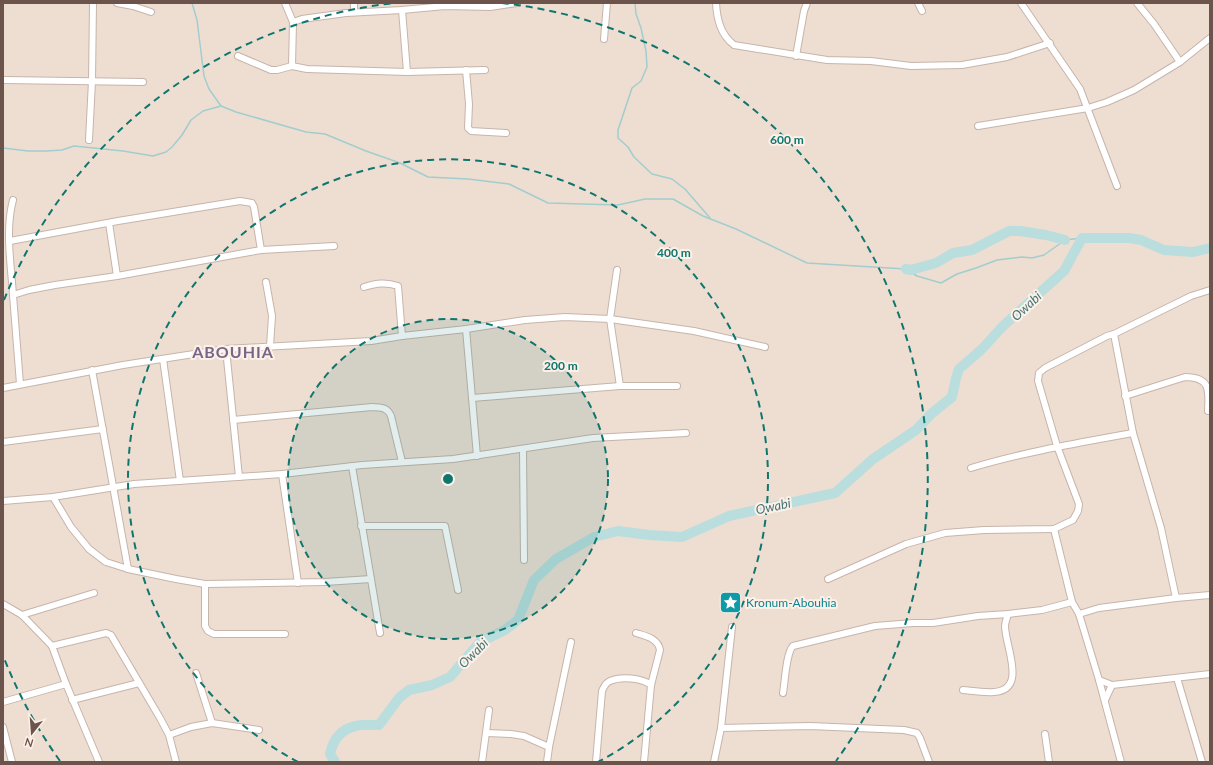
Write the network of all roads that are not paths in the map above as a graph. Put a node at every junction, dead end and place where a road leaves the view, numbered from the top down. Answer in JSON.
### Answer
{"nodes":[{"id":1,"x":93,"y":3,"type":"edge"},
{"id":2,"x":116,"y":3,"type":"edge"},
{"id":3,"x":285,"y":3,"type":"edge"},
{"id":4,"x":354,"y":3,"type":"edge"},
{"id":5,"x":387,"y":3,"type":"edge"},
{"id":6,"x":517,"y":3,"type":"edge"},
{"id":7,"x":607,"y":3,"type":"edge"},
{"id":8,"x":716,"y":3,"type":"edge"},
{"id":9,"x":807,"y":3,"type":"edge"},
{"id":10,"x":918,"y":3,"type":"edge"},
{"id":11,"x":1021,"y":3,"type":"edge"},
{"id":12,"x":1137,"y":3,"type":"edge"},
{"id":13,"x":445,"y":5,"type":"edge"},
{"id":14,"x":402,"y":10,"type":"junction"},
{"id":15,"x":387,"y":11,"type":"junction"},
{"id":16,"x":922,"y":11,"type":"dead end"},
{"id":17,"x":151,"y":12,"type":"dead end"},
{"id":18,"x":354,"y":12,"type":"junction"},
{"id":19,"x":293,"y":22,"type":"junction"},
{"id":20,"x":1210,"y":38,"type":"edge"},
{"id":21,"x":604,"y":39,"type":"dead end"},
{"id":22,"x":1050,"y":43,"type":"junction"},
{"id":23,"x":238,"y":56,"type":"dead end"},
{"id":24,"x":796,"y":56,"type":"junction"},
{"id":25,"x":1180,"y":62,"type":"junction"},
{"id":26,"x":292,"y":66,"type":"junction"},
{"id":27,"x":466,"y":70,"type":"junction"},
{"id":28,"x":485,"y":70,"type":"dead end"},
{"id":29,"x":407,"y":72,"type":"junction"},
{"id":30,"x":3,"y":80,"type":"edge"},
{"id":31,"x":92,"y":81,"type":"junction"},
{"id":32,"x":143,"y":82,"type":"dead end"},
{"id":33,"x":1088,"y":108,"type":"junction"},
{"id":34,"x":978,"y":126,"type":"dead end"},
{"id":35,"x":506,"y":132,"type":"dead end"},
{"id":36,"x":89,"y":140,"type":"dead end"},
{"id":37,"x":1117,"y":186,"type":"dead end"},
{"id":38,"x":13,"y":200,"type":"dead end"},
{"id":39,"x":109,"y":223,"type":"junction"},
{"id":40,"x":10,"y":241,"type":"junction"},
{"id":41,"x":334,"y":246,"type":"dead end"},
{"id":42,"x":261,"y":250,"type":"junction"},
{"id":43,"x":617,"y":270,"type":"dead end"},
{"id":44,"x":117,"y":276,"type":"junction"},
{"id":45,"x":266,"y":282,"type":"dead end"},
{"id":46,"x":364,"y":287,"type":"dead end"},
{"id":47,"x":1210,"y":290,"type":"edge"},
{"id":48,"x":13,"y":295,"type":"junction"},
{"id":49,"x":610,"y":319,"type":"junction"},
{"id":50,"x":466,"y":329,"type":"junction"},
{"id":51,"x":1114,"y":334,"type":"junction"},
{"id":52,"x":402,"y":336,"type":"junction"},
{"id":53,"x":270,"y":346,"type":"junction"},
{"id":54,"x":765,"y":347,"type":"dead end"},
{"id":55,"x":226,"y":349,"type":"junction"},
{"id":56,"x":163,"y":359,"type":"junction"},
{"id":57,"x":92,"y":370,"type":"junction"},
{"id":58,"x":20,"y":384,"type":"junction"},
{"id":59,"x":620,"y":386,"type":"junction"},
{"id":60,"x":677,"y":386,"type":"dead end"},
{"id":61,"x":3,"y":388,"type":"edge"},
{"id":62,"x":1125,"y":396,"type":"junction"},
{"id":63,"x":472,"y":398,"type":"junction"},
{"id":64,"x":1208,"y":411,"type":"dead end"},
{"id":65,"x":232,"y":420,"type":"junction"},
{"id":66,"x":103,"y":429,"type":"junction"},
{"id":67,"x":1133,"y":433,"type":"junction"},
{"id":68,"x":686,"y":434,"type":"dead end"},
{"id":69,"x":3,"y":442,"type":"edge"},
{"id":70,"x":1057,"y":446,"type":"junction"},
{"id":71,"x":523,"y":449,"type":"junction"},
{"id":72,"x":478,"y":456,"type":"junction"},
{"id":73,"x":402,"y":462,"type":"junction"},
{"id":74,"x":352,"y":466,"type":"junction"},
{"id":75,"x":971,"y":468,"type":"dead end"},
{"id":76,"x":282,"y":474,"type":"junction"},
{"id":77,"x":239,"y":477,"type":"junction"},
{"id":78,"x":180,"y":481,"type":"junction"},
{"id":79,"x":114,"y":487,"type":"junction"},
{"id":80,"x":52,"y":497,"type":"junction"},
{"id":81,"x":3,"y":501,"type":"edge"},
{"id":82,"x":361,"y":526,"type":"junction"},
{"id":83,"x":1054,"y":529,"type":"junction"},
{"id":84,"x":524,"y":560,"type":"dead end"},
{"id":85,"x":128,"y":569,"type":"junction"},
{"id":86,"x":828,"y":578,"type":"dead end"},
{"id":87,"x":371,"y":580,"type":"junction"},
{"id":88,"x":298,"y":583,"type":"junction"},
{"id":89,"x":204,"y":584,"type":"junction"},
{"id":90,"x":458,"y":590,"type":"dead end"},
{"id":91,"x":94,"y":593,"type":"dead end"},
{"id":92,"x":1210,"y":594,"type":"edge"},
{"id":93,"x":1176,"y":598,"type":"junction"},
{"id":94,"x":1072,"y":602,"type":"junction"},
{"id":95,"x":3,"y":604,"type":"edge"},
{"id":96,"x":1008,"y":614,"type":"junction"},
{"id":97,"x":1079,"y":614,"type":"junction"},
{"id":98,"x":22,"y":615,"type":"junction"},
{"id":99,"x":732,"y":627,"type":"dead end"},
{"id":100,"x":380,"y":633,"type":"dead end"},
{"id":101,"x":636,"y":633,"type":"dead end"},
{"id":102,"x":285,"y":634,"type":"dead end"},
{"id":103,"x":570,"y":642,"type":"dead end"},
{"id":104,"x":52,"y":646,"type":"junction"},
{"id":105,"x":196,"y":673,"type":"dead end"},
{"id":106,"x":1210,"y":674,"type":"edge"},
{"id":107,"x":1177,"y":678,"type":"junction"},
{"id":108,"x":1099,"y":680,"type":"junction"},
{"id":109,"x":139,"y":683,"type":"junction"},
{"id":110,"x":66,"y":684,"type":"junction"},
{"id":111,"x":651,"y":685,"type":"junction"},
{"id":112,"x":1112,"y":685,"type":"junction"},
{"id":113,"x":963,"y":690,"type":"dead end"},
{"id":114,"x":783,"y":693,"type":"dead end"},
{"id":115,"x":72,"y":700,"type":"junction"},
{"id":116,"x":1105,"y":700,"type":"junction"},
{"id":117,"x":3,"y":702,"type":"edge"},
{"id":118,"x":489,"y":710,"type":"dead end"},
{"id":119,"x":212,"y":723,"type":"junction"},
{"id":120,"x":3,"y":727,"type":"edge"},
{"id":121,"x":721,"y":728,"type":"junction"},
{"id":122,"x":260,"y":730,"type":"dead end"},
{"id":123,"x":487,"y":733,"type":"junction"},
{"id":124,"x":1045,"y":734,"type":"dead end"},
{"id":125,"x":169,"y":735,"type":"junction"},
{"id":126,"x":549,"y":747,"type":"junction"},
{"id":127,"x":12,"y":762,"type":"edge"},
{"id":128,"x":99,"y":762,"type":"edge"},
{"id":129,"x":176,"y":762,"type":"edge"},
{"id":130,"x":482,"y":762,"type":"edge"},
{"id":131,"x":547,"y":762,"type":"edge"},
{"id":132,"x":596,"y":762,"type":"edge"},
{"id":133,"x":644,"y":762,"type":"edge"},
{"id":134,"x":714,"y":762,"type":"edge"},
{"id":135,"x":929,"y":762,"type":"edge"},
{"id":136,"x":1049,"y":762,"type":"edge"},
{"id":137,"x":1121,"y":762,"type":"edge"},
{"id":138,"x":1202,"y":762,"type":"edge"}],
"edges":[{"from":1,"to":31,"type":"street"},
{"from":2,"to":17,"type":"street"},
{"from":3,"to":19,"type":"street"},
{"from":4,"to":18,"type":"street"},
{"from":5,"to":15,"type":"street"},
{"from":6,"to":13,"type":"street"},
{"from":7,"to":21,"type":"street"},
{"from":8,"to":24,"type":"street"},
{"from":9,"to":24,"type":"street"},
{"from":10,"to":16,"type":"street"},
{"from":11,"to":22,"type":"street"},
{"from":12,"to":25,"type":"street"},
{"from":13,"to":14,"type":"street"},
{"from":14,"to":15,"type":"street"},
{"from":14,"to":29,"type":"street"},
{"from":15,"to":18,"type":"street"},
{"from":18,"to":19,"type":"street"},
{"from":19,"to":26,"type":"street"},
{"from":20,"to":25,"type":"street"},
{"from":22,"to":24,"type":"street"},
{"from":22,"to":33,"type":"street"},
{"from":23,"to":26,"type":"street"},
{"from":25,"to":33,"type":"street"},
{"from":26,"to":29,"type":"street"},
{"from":27,"to":28,"type":"street"},
{"from":27,"to":29,"type":"street"},
{"from":27,"to":35,"type":"street"},
{"from":30,"to":31,"type":"street"},
{"from":31,"to":32,"type":"street"},
{"from":31,"to":36,"type":"street"},
{"from":33,"to":34,"type":"street"},
{"from":33,"to":37,"type":"street"},
{"from":38,"to":40,"type":"street"},
{"from":39,"to":40,"type":"street"},
{"from":39,"to":42,"type":"street"},
{"from":39,"to":44,"type":"street"},
{"from":40,"to":48,"type":"street"},
{"from":41,"to":42,"type":"street"},
{"from":42,"to":44,"type":"street"},
{"from":43,"to":49,"type":"street"},
{"from":44,"to":48,"type":"street"},
{"from":45,"to":53,"type":"street"},
{"from":46,"to":52,"type":"street"},
{"from":47,"to":51,"type":"street"},
{"from":48,"to":58,"type":"street"},
{"from":49,"to":50,"type":"street"},
{"from":49,"to":54,"type":"street"},
{"from":49,"to":59,"type":"street"},
{"from":50,"to":52,"type":"street"},
{"from":50,"to":63,"type":"street"},
{"from":51,"to":62,"type":"street"},
{"from":51,"to":70,"type":"street"},
{"from":52,"to":53,"type":"street"},
{"from":53,"to":55,"type":"street"},
{"from":55,"to":56,"type":"street"},
{"from":55,"to":65,"type":"street"},
{"from":56,"to":57,"type":"street"},
{"from":56,"to":78,"type":"street"},
{"from":57,"to":58,"type":"street"},
{"from":57,"to":66,"type":"street"},
{"from":58,"to":61,"type":"street"},
{"from":59,"to":60,"type":"street"},
{"from":59,"to":63,"type":"street"},
{"from":62,"to":64,"type":"street"},
{"from":62,"to":67,"type":"street"},
{"from":63,"to":72,"type":"street"},
{"from":65,"to":73,"type":"street"},
{"from":65,"to":77,"type":"street"},
{"from":66,"to":69,"type":"street"},
{"from":66,"to":79,"type":"street"},
{"from":67,"to":70,"type":"street"},
{"from":67,"to":93,"type":"street"},
{"from":68,"to":71,"type":"street"},
{"from":70,"to":75,"type":"street"},
{"from":70,"to":83,"type":"street"},
{"from":71,"to":72,"type":"street"},
{"from":71,"to":84,"type":"street"},
{"from":72,"to":73,"type":"street"},
{"from":73,"to":74,"type":"street"},
{"from":74,"to":76,"type":"street"},
{"from":74,"to":82,"type":"street"},
{"from":76,"to":77,"type":"street"},
{"from":76,"to":88,"type":"street"},
{"from":77,"to":78,"type":"street"},
{"from":78,"to":79,"type":"street"},
{"from":79,"to":80,"type":"street"},
{"from":79,"to":85,"type":"street"},
{"from":80,"to":81,"type":"street"},
{"from":80,"to":85,"type":"street"},
{"from":82,"to":87,"type":"street"},
{"from":82,"to":90,"type":"street"},
{"from":83,"to":86,"type":"street"},
{"from":83,"to":94,"type":"street"},
{"from":85,"to":89,"type":"street"},
{"from":87,"to":88,"type":"street"},
{"from":87,"to":100,"type":"street"},
{"from":88,"to":89,"type":"street"},
{"from":89,"to":102,"type":"street"},
{"from":91,"to":98,"type":"street"},
{"from":92,"to":93,"type":"street"},
{"from":93,"to":97,"type":"street"},
{"from":94,"to":96,"type":"street"},
{"from":94,"to":97,"type":"street"},
{"from":95,"to":98,"type":"street"},
{"from":96,"to":113,"type":"street"},
{"from":96,"to":114,"type":"street"},
{"from":97,"to":108,"type":"street"},
{"from":98,"to":104,"type":"street"},
{"from":99,"to":121,"type":"street"},
{"from":101,"to":111,"type":"street"},
{"from":103,"to":126,"type":"street"},
{"from":104,"to":109,"type":"street"},
{"from":104,"to":110,"type":"street"},
{"from":105,"to":119,"type":"street"},
{"from":106,"to":107,"type":"street"},
{"from":107,"to":112,"type":"street"},
{"from":107,"to":138,"type":"street"},
{"from":108,"to":112,"type":"street"},
{"from":108,"to":116,"type":"street"},
{"from":109,"to":115,"type":"street"},
{"from":109,"to":125,"type":"street"},
{"from":110,"to":115,"type":"street"},
{"from":110,"to":117,"type":"street"},
{"from":111,"to":132,"type":"street"},
{"from":111,"to":133,"type":"street"},
{"from":112,"to":116,"type":"street"},
{"from":115,"to":128,"type":"street"},
{"from":116,"to":137,"type":"street"},
{"from":118,"to":123,"type":"street"},
{"from":119,"to":122,"type":"street"},
{"from":119,"to":125,"type":"street"},
{"from":120,"to":127,"type":"street"},
{"from":121,"to":134,"type":"street"},
{"from":121,"to":135,"type":"street"},
{"from":123,"to":126,"type":"street"},
{"from":123,"to":130,"type":"street"},
{"from":124,"to":136,"type":"street"},
{"from":125,"to":129,"type":"street"},
{"from":126,"to":131,"type":"street"}]}
